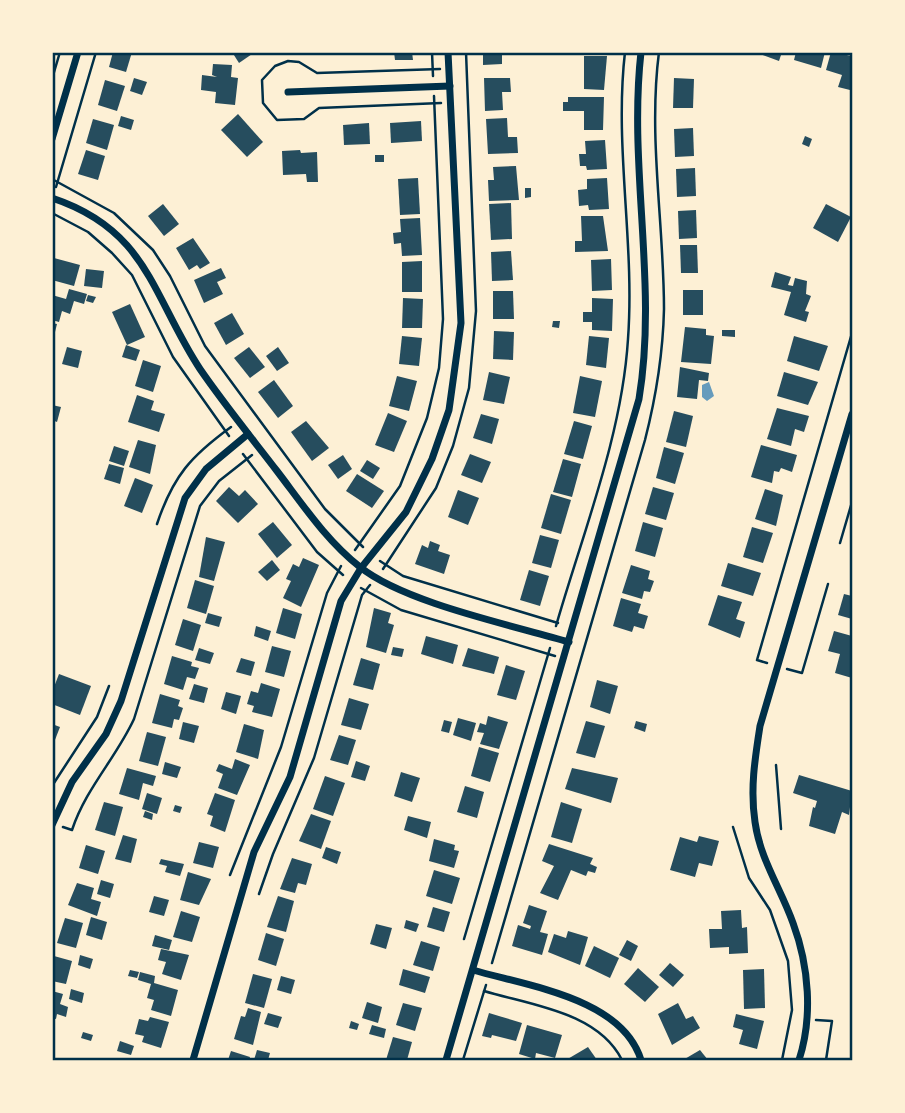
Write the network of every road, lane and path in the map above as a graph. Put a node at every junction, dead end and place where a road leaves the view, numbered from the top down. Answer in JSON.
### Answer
{"nodes":[{"id":1,"x":60,"y":52,"type":"edge"},
{"id":2,"x":78,"y":52,"type":"edge"},
{"id":3,"x":96,"y":52,"type":"edge"},
{"id":4,"x":432,"y":52,"type":"edge"},
{"id":5,"x":448,"y":52,"type":"edge"},
{"id":6,"x":625,"y":52,"type":"edge"},
{"id":7,"x":641,"y":52,"type":"edge"},
{"id":8,"x":433,"y":76,"type":"dead end"},
{"id":9,"x":52,"y":79,"type":"edge"},
{"id":10,"x":450,"y":86,"type":"junction"},
{"id":11,"x":288,"y":92,"type":"dead end"},
{"id":12,"x":434,"y":95,"type":"dead end"},
{"id":13,"x":52,"y":139,"type":"edge"},
{"id":14,"x":55,"y":180,"type":"edge"},
{"id":15,"x":55,"y":188,"type":"dead end"},
{"id":16,"x":52,"y":198,"type":"edge"},
{"id":17,"x":52,"y":213,"type":"edge"},
{"id":18,"x":852,"y":333,"type":"edge"},
{"id":19,"x":252,"y":410,"type":"junction"},
{"id":20,"x":852,"y":414,"type":"edge"},
{"id":21,"x":247,"y":415,"type":"dead end"},
{"id":22,"x":231,"y":427,"type":"dead end"},
{"id":23,"x":226,"y":431,"type":"junction"},
{"id":24,"x":248,"y":434,"type":"junction"},
{"id":25,"x":229,"y":436,"type":"dead end"},
{"id":26,"x":274,"y":440,"type":"junction"},
{"id":27,"x":268,"y":444,"type":"dead end"},
{"id":28,"x":243,"y":454,"type":"dead end"},
{"id":29,"x":252,"y":455,"type":"dead end"},
{"id":30,"x":247,"y":459,"type":"junction"},
{"id":31,"x":852,"y":502,"type":"edge"},
{"id":32,"x":157,"y":524,"type":"dead end"},
{"id":33,"x":840,"y":543,"type":"dead end"},
{"id":34,"x":359,"y":545,"type":"junction"},
{"id":35,"x":364,"y":549,"type":"dead end"},
{"id":36,"x":355,"y":550,"type":"dead end"},
{"id":37,"x":380,"y":561,"type":"dead end"},
{"id":38,"x":342,"y":565,"type":"dead end"},
{"id":39,"x":361,"y":568,"type":"junction"},
{"id":40,"x":337,"y":570,"type":"junction"},
{"id":41,"x":343,"y":575,"type":"dead end"},
{"id":42,"x":828,"y":584,"type":"dead end"},
{"id":43,"x":370,"y":585,"type":"dead end"},
{"id":44,"x":360,"y":587,"type":"dead end"},
{"id":45,"x":365,"y":591,"type":"junction"},
{"id":46,"x":557,"y":622,"type":"junction"},
{"id":47,"x":564,"y":624,"type":"dead end"},
{"id":48,"x":555,"y":629,"type":"dead end"},
{"id":49,"x":583,"y":630,"type":"dead end"},
{"id":50,"x":589,"y":631,"type":"dead end"},
{"id":51,"x":569,"y":642,"type":"junction"},
{"id":52,"x":550,"y":648,"type":"dead end"},
{"id":53,"x":548,"y":654,"type":"junction"},
{"id":54,"x":555,"y":656,"type":"dead end"},
{"id":55,"x":757,"y":660,"type":"dead end"},
{"id":56,"x":573,"y":662,"type":"dead end"},
{"id":57,"x":580,"y":664,"type":"dead end"},
{"id":58,"x":802,"y":673,"type":"dead end"},
{"id":59,"x":109,"y":687,"type":"dead end"},
{"id":60,"x":776,"y":765,"type":"dead end"},
{"id":61,"x":52,"y":786,"type":"edge"},
{"id":62,"x":52,"y":825,"type":"edge"},
{"id":63,"x":733,"y":827,"type":"dead end"},
{"id":64,"x":781,"y":829,"type":"dead end"},
{"id":65,"x":72,"y":830,"type":"dead end"},
{"id":66,"x":230,"y":875,"type":"dead end"},
{"id":67,"x":259,"y":894,"type":"dead end"},
{"id":68,"x":464,"y":939,"type":"dead end"},
{"id":69,"x":473,"y":970,"type":"junction"},
{"id":70,"x":486,"y":985,"type":"dead end"},
{"id":71,"x":484,"y":991,"type":"junction"},
{"id":72,"x":832,"y":1021,"type":"dead end"},
{"id":73,"x":192,"y":1060,"type":"edge"},
{"id":74,"x":446,"y":1060,"type":"edge"},
{"id":75,"x":463,"y":1060,"type":"edge"},
{"id":76,"x":622,"y":1060,"type":"edge"},
{"id":77,"x":641,"y":1060,"type":"edge"},
{"id":78,"x":782,"y":1060,"type":"edge"},
{"id":79,"x":799,"y":1060,"type":"edge"},
{"id":80,"x":826,"y":1060,"type":"edge"}],
"edges":[{"from":1,"to":9,"type":"path"},
{"from":2,"to":13,"type":"street"},
{"from":3,"to":14,"type":"path"},
{"from":4,"to":8,"type":"path"},
{"from":5,"to":10,"type":"street"},
{"from":6,"to":46,"type":"path"},
{"from":7,"to":51,"type":"street"},
{"from":10,"to":11,"type":"street"},
{"from":10,"to":39,"type":"street"},
{"from":12,"to":34,"type":"path"},
{"from":14,"to":15,"type":"path"},
{"from":14,"to":19,"type":"path"},
{"from":16,"to":24,"type":"street"},
{"from":17,"to":23,"type":"path"},
{"from":18,"to":55,"type":"path"},
{"from":19,"to":21,"type":"path"},
{"from":19,"to":26,"type":"path"},
{"from":20,"to":79,"type":"street"},
{"from":22,"to":23,"type":"path"},
{"from":23,"to":25,"type":"path"},
{"from":23,"to":32,"type":"path"},
{"from":24,"to":39,"type":"street"},
{"from":24,"to":62,"type":"street"},
{"from":26,"to":27,"type":"path"},
{"from":26,"to":34,"type":"path"},
{"from":28,"to":30,"type":"path"},
{"from":29,"to":30,"type":"path"},
{"from":30,"to":40,"type":"path"},
{"from":30,"to":65,"type":"path"},
{"from":31,"to":33,"type":"path"},
{"from":34,"to":35,"type":"path"},
{"from":34,"to":36,"type":"path"},
{"from":37,"to":46,"type":"path"},
{"from":38,"to":40,"type":"path"},
{"from":39,"to":51,"type":"street"},
{"from":39,"to":73,"type":"street"},
{"from":40,"to":41,"type":"path"},
{"from":40,"to":66,"type":"path"},
{"from":42,"to":58,"type":"path"},
{"from":43,"to":45,"type":"path"},
{"from":44,"to":45,"type":"path"},
{"from":45,"to":53,"type":"path"},
{"from":45,"to":67,"type":"path"},
{"from":46,"to":47,"type":"path"},
{"from":46,"to":48,"type":"path"},
{"from":49,"to":50,"type":"path"},
{"from":51,"to":69,"type":"street"},
{"from":52,"to":53,"type":"path"},
{"from":53,"to":54,"type":"path"},
{"from":53,"to":68,"type":"path"},
{"from":56,"to":57,"type":"path"},
{"from":59,"to":61,"type":"path"},
{"from":60,"to":64,"type":"path"},
{"from":63,"to":78,"type":"path"},
{"from":69,"to":74,"type":"street"},
{"from":69,"to":77,"type":"street"},
{"from":70,"to":71,"type":"path"},
{"from":71,"to":75,"type":"path"},
{"from":71,"to":76,"type":"path"},
{"from":72,"to":80,"type":"path"}]}
